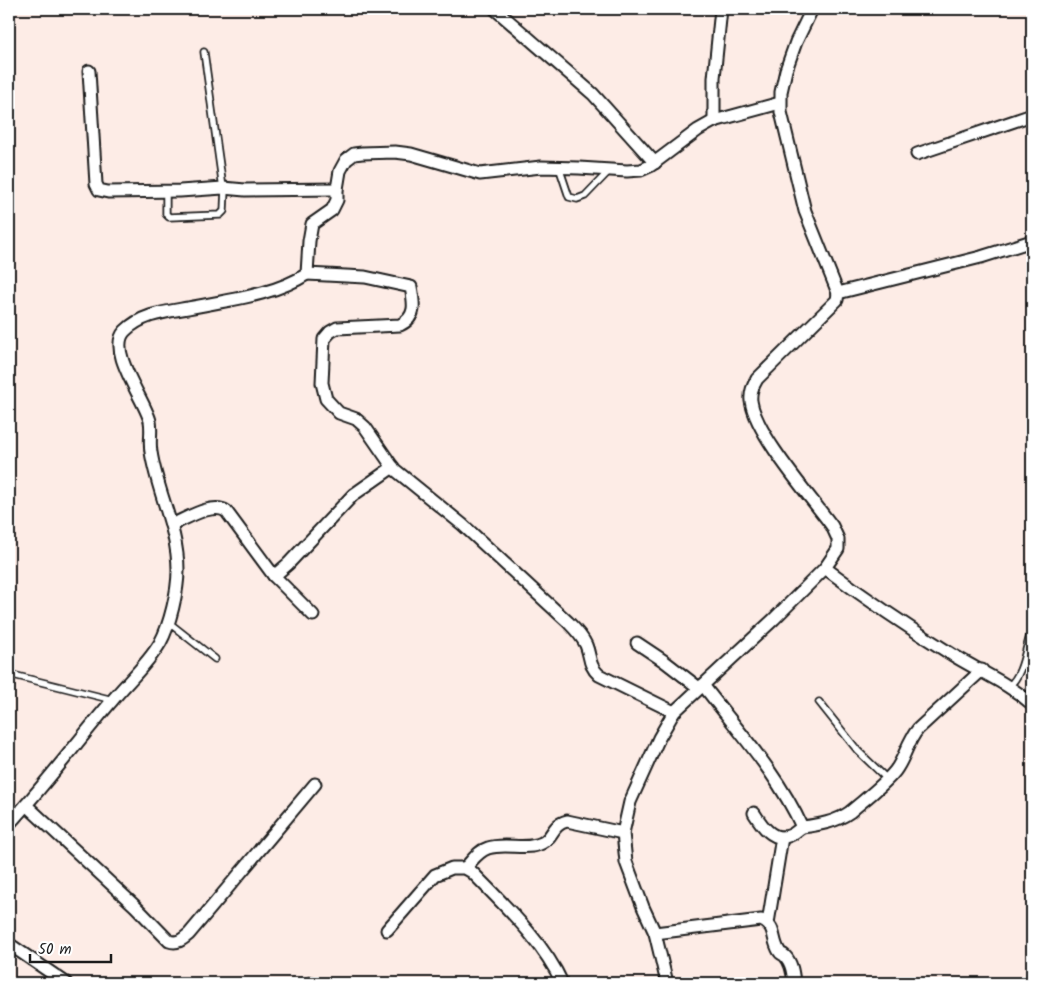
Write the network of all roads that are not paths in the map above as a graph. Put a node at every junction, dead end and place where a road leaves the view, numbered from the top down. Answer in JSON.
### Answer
{"nodes":[{"id":1,"x":496,"y":9,"type":"edge"},
{"id":2,"x":721,"y":9,"type":"edge"},
{"id":3,"x":812,"y":9,"type":"edge"},
{"id":4,"x":204,"y":52,"type":"dead end"},
{"id":5,"x":89,"y":71,"type":"dead end"},
{"id":6,"x":780,"y":103,"type":"junction"},
{"id":7,"x":1032,"y":115,"type":"edge"},
{"id":8,"x":714,"y":121,"type":"junction"},
{"id":9,"x":917,"y":154,"type":"dead end"},
{"id":10,"x":655,"y":163,"type":"junction"},
{"id":11,"x":559,"y":167,"type":"junction"},
{"id":12,"x":610,"y":170,"type":"junction"},
{"id":13,"x":224,"y":189,"type":"junction"},
{"id":14,"x":337,"y":189,"type":"junction"},
{"id":15,"x":166,"y":192,"type":"junction"},
{"id":16,"x":1032,"y":241,"type":"edge"},
{"id":17,"x":307,"y":274,"type":"junction"},
{"id":18,"x":838,"y":293,"type":"junction"},
{"id":19,"x":392,"y":467,"type":"junction"},
{"id":20,"x":171,"y":525,"type":"junction"},
{"id":21,"x":825,"y":568,"type":"junction"},
{"id":22,"x":274,"y":576,"type":"junction"},
{"id":23,"x":313,"y":615,"type":"dead end"},
{"id":24,"x":168,"y":622,"type":"junction"},
{"id":25,"x":1032,"y":630,"type":"edge"},
{"id":26,"x":637,"y":643,"type":"dead end"},
{"id":27,"x":215,"y":659,"type":"dead end"},
{"id":28,"x":982,"y":670,"type":"junction"},
{"id":29,"x":9,"y":674,"type":"edge"},
{"id":30,"x":701,"y":686,"type":"junction"},
{"id":31,"x":1009,"y":686,"type":"junction"},
{"id":32,"x":112,"y":700,"type":"junction"},
{"id":33,"x":819,"y":702,"type":"dead end"},
{"id":34,"x":1032,"y":704,"type":"edge"},
{"id":35,"x":674,"y":712,"type":"junction"},
{"id":36,"x":887,"y":779,"type":"junction"},
{"id":37,"x":315,"y":784,"type":"dead end"},
{"id":38,"x":26,"y":805,"type":"junction"},
{"id":39,"x":754,"y":813,"type":"dead end"},
{"id":40,"x":9,"y":824,"type":"edge"},
{"id":41,"x":802,"y":828,"type":"junction"},
{"id":42,"x":623,"y":833,"type":"junction"},
{"id":43,"x":782,"y":837,"type":"junction"},
{"id":44,"x":465,"y":868,"type":"junction"},
{"id":45,"x":768,"y":923,"type":"junction"},
{"id":46,"x":387,"y":930,"type":"dead end"},
{"id":47,"x":655,"y":933,"type":"junction"},
{"id":48,"x":9,"y":944,"type":"edge"},
{"id":49,"x":66,"y":983,"type":"edge"},
{"id":50,"x":562,"y":983,"type":"edge"},
{"id":51,"x":668,"y":983,"type":"edge"},
{"id":52,"x":794,"y":983,"type":"edge"}],
"edges":[{"from":1,"to":10,"type":"street"},
{"from":2,"to":8,"type":"street"},
{"from":3,"to":6,"type":"street"},
{"from":4,"to":13,"type":"lane"},
{"from":5,"to":15,"type":"street"},
{"from":6,"to":8,"type":"street"},
{"from":6,"to":18,"type":"street"},
{"from":7,"to":9,"type":"street"},
{"from":8,"to":10,"type":"street"},
{"from":10,"to":12,"type":"street"},
{"from":11,"to":12,"type":"street"},
{"from":11,"to":12,"type":"lane"},
{"from":11,"to":14,"type":"street"},
{"from":13,"to":14,"type":"street"},
{"from":13,"to":15,"type":"street"},
{"from":13,"to":15,"type":"lane"},
{"from":14,"to":17,"type":"street"},
{"from":16,"to":18,"type":"street"},
{"from":17,"to":19,"type":"street"},
{"from":17,"to":20,"type":"street"},
{"from":18,"to":21,"type":"street"},
{"from":19,"to":22,"type":"street"},
{"from":19,"to":35,"type":"street"},
{"from":20,"to":22,"type":"street"},
{"from":20,"to":24,"type":"street"},
{"from":21,"to":28,"type":"street"},
{"from":21,"to":30,"type":"street"},
{"from":22,"to":23,"type":"street"},
{"from":24,"to":27,"type":"lane"},
{"from":24,"to":32,"type":"street"},
{"from":25,"to":31,"type":"lane"},
{"from":26,"to":30,"type":"street"},
{"from":28,"to":31,"type":"street"},
{"from":28,"to":36,"type":"street"},
{"from":29,"to":32,"type":"lane"},
{"from":30,"to":35,"type":"street"},
{"from":30,"to":41,"type":"street"},
{"from":31,"to":34,"type":"street"},
{"from":32,"to":38,"type":"street"},
{"from":33,"to":36,"type":"lane"},
{"from":35,"to":42,"type":"street"},
{"from":36,"to":41,"type":"street"},
{"from":37,"to":38,"type":"street"},
{"from":38,"to":40,"type":"street"},
{"from":39,"to":43,"type":"street"},
{"from":41,"to":43,"type":"street"},
{"from":42,"to":44,"type":"street"},
{"from":42,"to":47,"type":"street"},
{"from":43,"to":45,"type":"street"},
{"from":44,"to":46,"type":"street"},
{"from":44,"to":50,"type":"street"},
{"from":45,"to":47,"type":"street"},
{"from":45,"to":52,"type":"street"},
{"from":47,"to":51,"type":"street"},
{"from":48,"to":49,"type":"street"}]}
